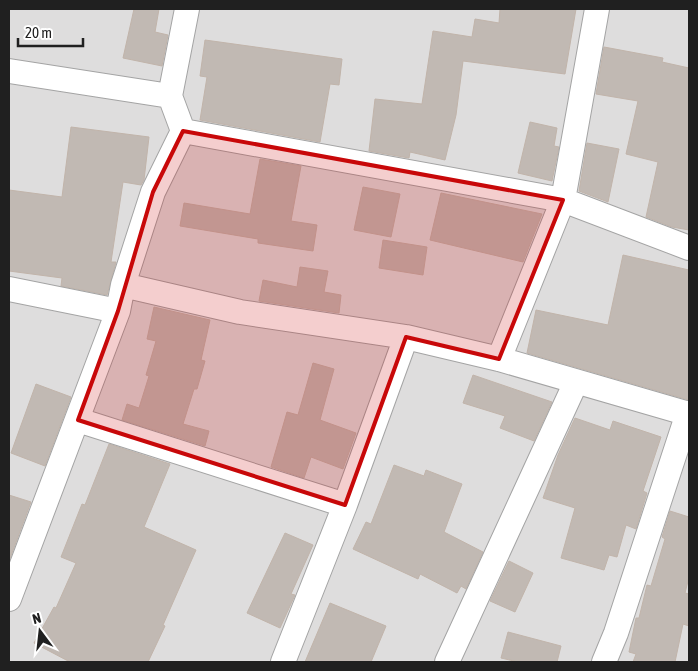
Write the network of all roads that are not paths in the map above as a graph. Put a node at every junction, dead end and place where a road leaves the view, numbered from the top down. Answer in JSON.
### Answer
{"nodes":[{"id":1,"x":187,"y":9,"type":"edge"},
{"id":2,"x":597,"y":9,"type":"edge"},
{"id":3,"x":9,"y":71,"type":"edge"},
{"id":4,"x":170,"y":96,"type":"junction"},
{"id":5,"x":183,"y":131,"type":"junction"},
{"id":6,"x":563,"y":200,"type":"junction"},
{"id":7,"x":689,"y":248,"type":"edge"},
{"id":8,"x":123,"y":285,"type":"junction"},
{"id":9,"x":9,"y":289,"type":"edge"},
{"id":10,"x":118,"y":312,"type":"junction"},
{"id":11,"x":406,"y":338,"type":"junction"},
{"id":12,"x":499,"y":359,"type":"junction"},
{"id":13,"x":576,"y":382,"type":"junction"},
{"id":14,"x":688,"y":413,"type":"edge"},
{"id":15,"x":78,"y":420,"type":"junction"},
{"id":16,"x":345,"y":505,"type":"junction"},
{"id":17,"x":9,"y":600,"type":"edge"},
{"id":18,"x":283,"y":662,"type":"edge"},
{"id":19,"x":447,"y":662,"type":"edge"},
{"id":20,"x":604,"y":662,"type":"edge"}],
"edges":[{"from":1,"to":4,"type":"street"},
{"from":2,"to":6,"type":"street"},
{"from":3,"to":4,"type":"street"},
{"from":4,"to":5,"type":"street"},
{"from":5,"to":6,"type":"street"},
{"from":5,"to":8,"type":"street"},
{"from":6,"to":7,"type":"street"},
{"from":6,"to":12,"type":"street"},
{"from":8,"to":10,"type":"street"},
{"from":8,"to":11,"type":"street"},
{"from":9,"to":10,"type":"street"},
{"from":10,"to":15,"type":"street"},
{"from":11,"to":12,"type":"street"},
{"from":11,"to":16,"type":"street"},
{"from":12,"to":13,"type":"street"},
{"from":13,"to":14,"type":"street"},
{"from":13,"to":19,"type":"street"},
{"from":14,"to":20,"type":"street"},
{"from":15,"to":16,"type":"street"},
{"from":15,"to":17,"type":"street"},
{"from":16,"to":18,"type":"street"}]}
